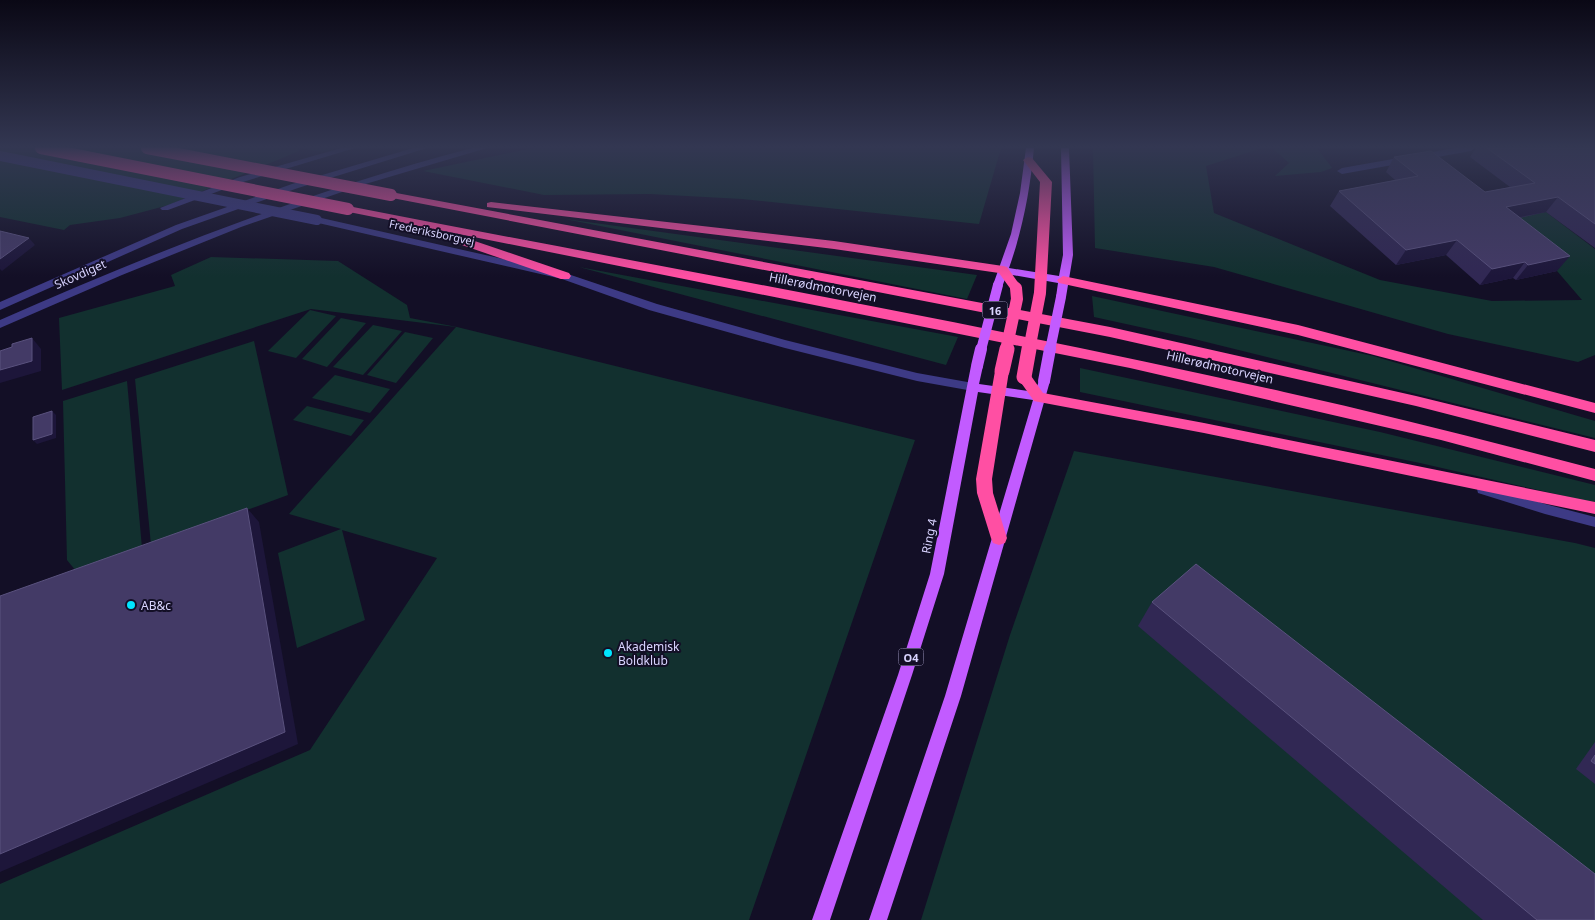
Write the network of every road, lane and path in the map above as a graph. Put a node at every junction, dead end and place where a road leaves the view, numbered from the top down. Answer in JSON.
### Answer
{"nodes":[{"id":1,"x":174,"y":191,"type":"edge"},
{"id":2,"x":211,"y":191,"type":"edge"},
{"id":3,"x":257,"y":191,"type":"edge"},
{"id":4,"x":281,"y":191,"type":"edge"},
{"id":5,"x":332,"y":191,"type":"edge"},
{"id":6,"x":370,"y":191,"type":"edge"},
{"id":7,"x":1023,"y":191,"type":"edge"},
{"id":8,"x":1046,"y":191,"type":"edge"},
{"id":9,"x":1066,"y":191,"type":"edge"},
{"id":10,"x":391,"y":195,"type":"junction"},
{"id":11,"x":165,"y":208,"type":"dead end"},
{"id":12,"x":404,"y":221,"type":"junction"},
{"id":13,"x":1003,"y":270,"type":"junction"},
{"id":14,"x":565,"y":276,"type":"junction"},
{"id":15,"x":1041,"y":276,"type":"junction"},
{"id":16,"x":1064,"y":280,"type":"junction"},
{"id":17,"x":0,"y":306,"type":"edge"},
{"id":18,"x":0,"y":324,"type":"edge"},
{"id":19,"x":973,"y":387,"type":"junction"},
{"id":20,"x":999,"y":391,"type":"junction"},
{"id":21,"x":1039,"y":397,"type":"junction"},
{"id":22,"x":1593,"y":408,"type":"edge"},
{"id":23,"x":1595,"y":446,"type":"edge"},
{"id":24,"x":1595,"y":474,"type":"edge"},
{"id":25,"x":1459,"y":481,"type":"junction"},
{"id":26,"x":1595,"y":508,"type":"edge"},
{"id":27,"x":1595,"y":522,"type":"edge"},
{"id":28,"x":999,"y":538,"type":"junction"},
{"id":29,"x":821,"y":920,"type":"edge"},
{"id":30,"x":878,"y":920,"type":"edge"}],
"edges":[{"from":1,"to":14,"type":"street","name":"Frederiksborgvej","bridge":true},
{"from":2,"to":11,"type":"street"},
{"from":3,"to":12,"type":"highway","name":"Hillerødmotorvejen","number":"16","bridge":true},
{"from":4,"to":17,"type":"street","name":"Skovdiget"},
{"from":5,"to":18,"type":"street","name":"Skovdiget"},
{"from":6,"to":10,"type":"highway","name":"Hillerødmotorvejen","number":"16","bridge":true},
{"from":7,"to":13,"type":"main road","name":"Ring 4","number":"O4"},
{"from":8,"to":15,"type":"highway"},
{"from":9,"to":16,"type":"main road"},
{"from":10,"to":13,"type":"highway"},
{"from":10,"to":23,"type":"highway","name":"Hillerødmotorvejen","number":"16"},
{"from":12,"to":14,"type":"highway"},
{"from":12,"to":24,"type":"highway","name":"Hillerødmotorvejen","number":"16"},
{"from":13,"to":15,"type":"main road"},
{"from":13,"to":19,"type":"main road","name":"Ring 4","number":"O4","bridge":true},
{"from":13,"to":20,"type":"highway","bridge":true},
{"from":14,"to":19,"type":"street","name":"Frederiksborgvej"},
{"from":15,"to":16,"type":"main road"},
{"from":15,"to":21,"type":"highway","bridge":true},
{"from":16,"to":21,"type":"main road","bridge":true},
{"from":16,"to":22,"type":"highway"},
{"from":19,"to":20,"type":"main road"},
{"from":19,"to":29,"type":"main road","name":"Ring 4","number":"O4"},
{"from":20,"to":21,"type":"main road"},
{"from":20,"to":28,"type":"highway"},
{"from":21,"to":25,"type":"highway"},
{"from":21,"to":28,"type":"main road"},
{"from":25,"to":26,"type":"highway"},
{"from":25,"to":27,"type":"street"},
{"from":28,"to":30,"type":"main road"}]}
